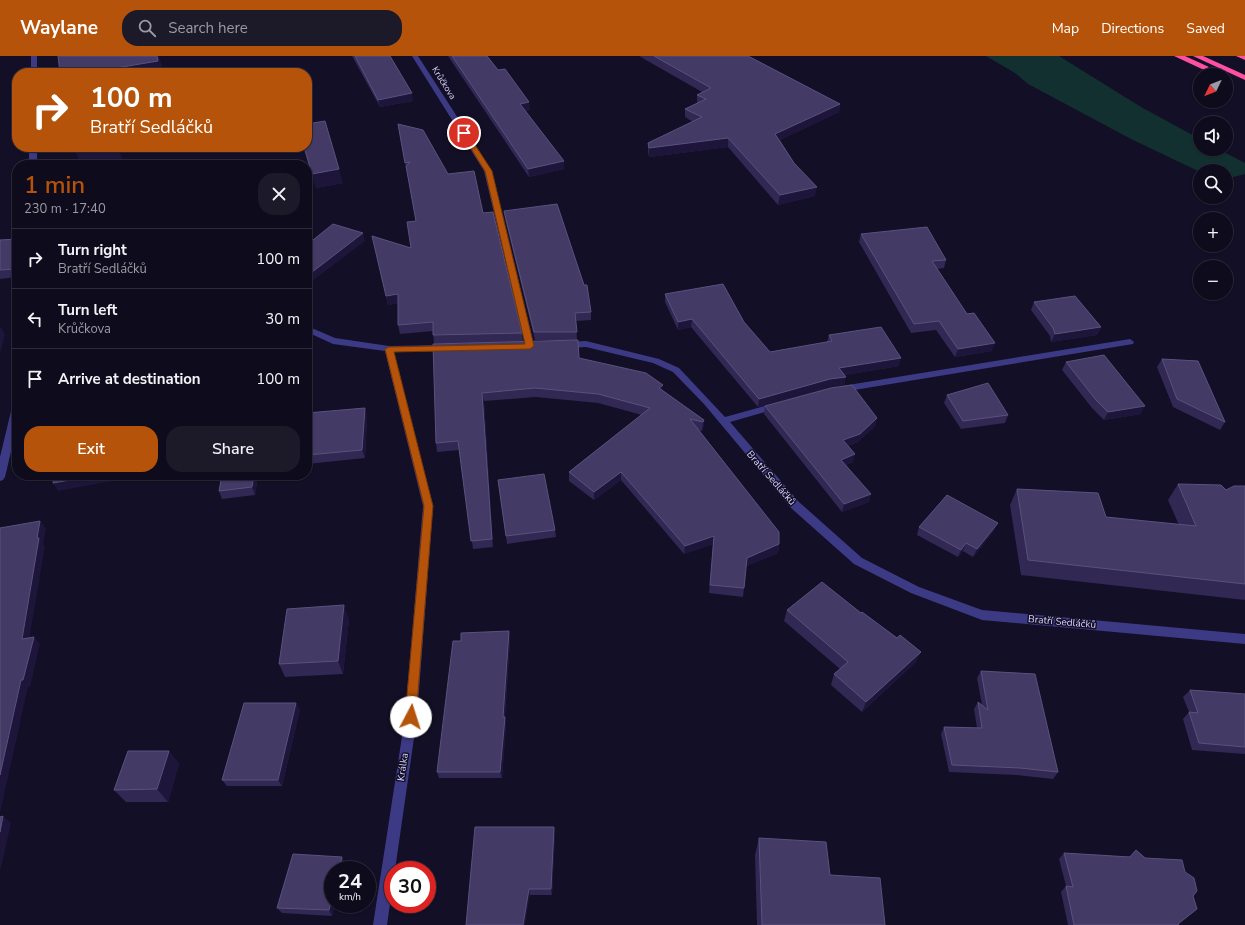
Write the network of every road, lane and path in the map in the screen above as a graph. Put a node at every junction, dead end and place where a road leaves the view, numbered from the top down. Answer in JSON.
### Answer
{"nodes":[{"id":1,"x":34,"y":56,"type":"edge"},
{"id":2,"x":415,"y":56,"type":"edge"},
{"id":3,"x":1178,"y":56,"type":"edge"},
{"id":4,"x":1197,"y":56,"type":"edge"},
{"id":5,"x":1240,"y":56,"type":"edge"},
{"id":6,"x":1245,"y":58,"type":"edge"},
{"id":7,"x":34,"y":68,"type":"edge"},
{"id":8,"x":1206,"y":68,"type":"edge"},
{"id":9,"x":1245,"y":78,"type":"edge"},
{"id":10,"x":1233,"y":79,"type":"edge"},
{"id":11,"x":1245,"y":84,"type":"edge"},
{"id":12,"x":312,"y":331,"type":"edge"},
{"id":13,"x":1130,"y":342,"type":"dead end"},
{"id":14,"x":554,"y":345,"type":"edge"},
{"id":15,"x":530,"y":346,"type":"edge"},
{"id":16,"x":460,"y":348,"type":"edge"},
{"id":17,"x":389,"y":349,"type":"junction"},
{"id":18,"x":829,"y":392,"type":"edge"},
{"id":19,"x":783,"y":404,"type":"edge"},
{"id":20,"x":722,"y":421,"type":"junction"},
{"id":21,"x":12,"y":428,"type":"edge"},
{"id":22,"x":0,"y":477,"type":"edge"},
{"id":23,"x":1245,"y":639,"type":"edge"},
{"id":24,"x":380,"y":925,"type":"edge"}],
"edges":[{"from":1,"to":7,"type":"street"},
{"from":2,"to":15,"type":"street","name":"Krůčkova"},
{"from":3,"to":8,"type":"highway"},
{"from":4,"to":9,"type":"highway"},
{"from":5,"to":6,"type":"highway"},
{"from":10,"to":11,"type":"highway"},
{"from":12,"to":17,"type":"street"},
{"from":13,"to":18,"type":"street"},
{"from":14,"to":20,"type":"street","name":"Bratří Sedláčků"},
{"from":16,"to":17,"type":"street"},
{"from":17,"to":24,"type":"street","name":"Králka"},
{"from":19,"to":20,"type":"street"},
{"from":20,"to":23,"type":"street","name":"Bratří Sedláčků"},
{"from":21,"to":22,"type":"street"}]}
